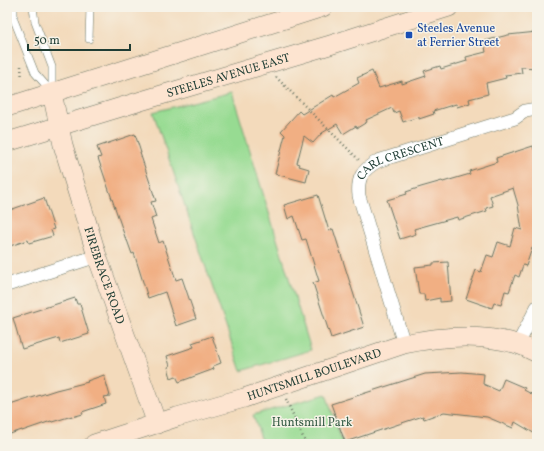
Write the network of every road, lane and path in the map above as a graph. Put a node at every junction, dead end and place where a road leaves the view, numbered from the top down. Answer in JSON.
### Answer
{"nodes":[{"id":1,"x":14,"y":7,"type":"edge"},
{"id":2,"x":33,"y":7,"type":"edge"},
{"id":3,"x":90,"y":7,"type":"edge"},
{"id":4,"x":322,"y":7,"type":"edge"},
{"id":5,"x":445,"y":8,"type":"edge"},
{"id":6,"x":89,"y":39,"type":"dead end"},
{"id":7,"x":274,"y":74,"type":"dead end"},
{"id":8,"x":52,"y":92,"type":"junction"},
{"id":9,"x":7,"y":107,"type":"edge"},
{"id":10,"x":537,"y":109,"type":"edge"},
{"id":11,"x":58,"y":125,"type":"junction"},
{"id":12,"x":7,"y":142,"type":"edge"},
{"id":13,"x":366,"y":168,"type":"junction"},
{"id":14,"x":98,"y":256,"type":"junction"},
{"id":15,"x":7,"y":285,"type":"edge"},
{"id":16,"x":537,"y":307,"type":"edge"},
{"id":17,"x":404,"y":344,"type":"junction"},
{"id":18,"x":518,"y":344,"type":"junction"},
{"id":19,"x":537,"y":353,"type":"edge"},
{"id":20,"x":280,"y":386,"type":"junction"},
{"id":21,"x":157,"y":424,"type":"junction"},
{"id":22,"x":94,"y":444,"type":"edge"},
{"id":23,"x":306,"y":444,"type":"edge"}],
"edges":[{"from":1,"to":8,"type":"lane"},
{"from":2,"to":8,"type":"lane"},
{"from":3,"to":6,"type":"lane"},
{"from":4,"to":8,"type":"street"},
{"from":5,"to":11,"type":"street","name":"STEELES AVENUE EAST"},
{"from":7,"to":13,"type":"path"},
{"from":8,"to":9,"type":"street"},
{"from":8,"to":11,"type":"street","name":"FIREBRACE ROAD"},
{"from":10,"to":13,"type":"street","name":"CARL CRESCENT"},
{"from":11,"to":12,"type":"street","name":"STEELES AVENUE EAST"},
{"from":11,"to":14,"type":"street","name":"FIREBRACE ROAD"},
{"from":13,"to":17,"type":"street","name":"CARL CRESCENT"},
{"from":14,"to":15,"type":"street"},
{"from":14,"to":21,"type":"street","name":"FIREBRACE ROAD"},
{"from":16,"to":18,"type":"street"},
{"from":17,"to":18,"type":"street","name":"HUNTSMILL BOULEVARD"},
{"from":17,"to":20,"type":"street","name":"HUNTSMILL BOULEVARD"},
{"from":18,"to":19,"type":"street","name":"HUNTSMILL BOULEVARD"},
{"from":20,"to":21,"type":"street","name":"HUNTSMILL BOULEVARD"},
{"from":20,"to":23,"type":"path"},
{"from":21,"to":22,"type":"street","name":"HUNTSMILL BOULEVARD"}]}
